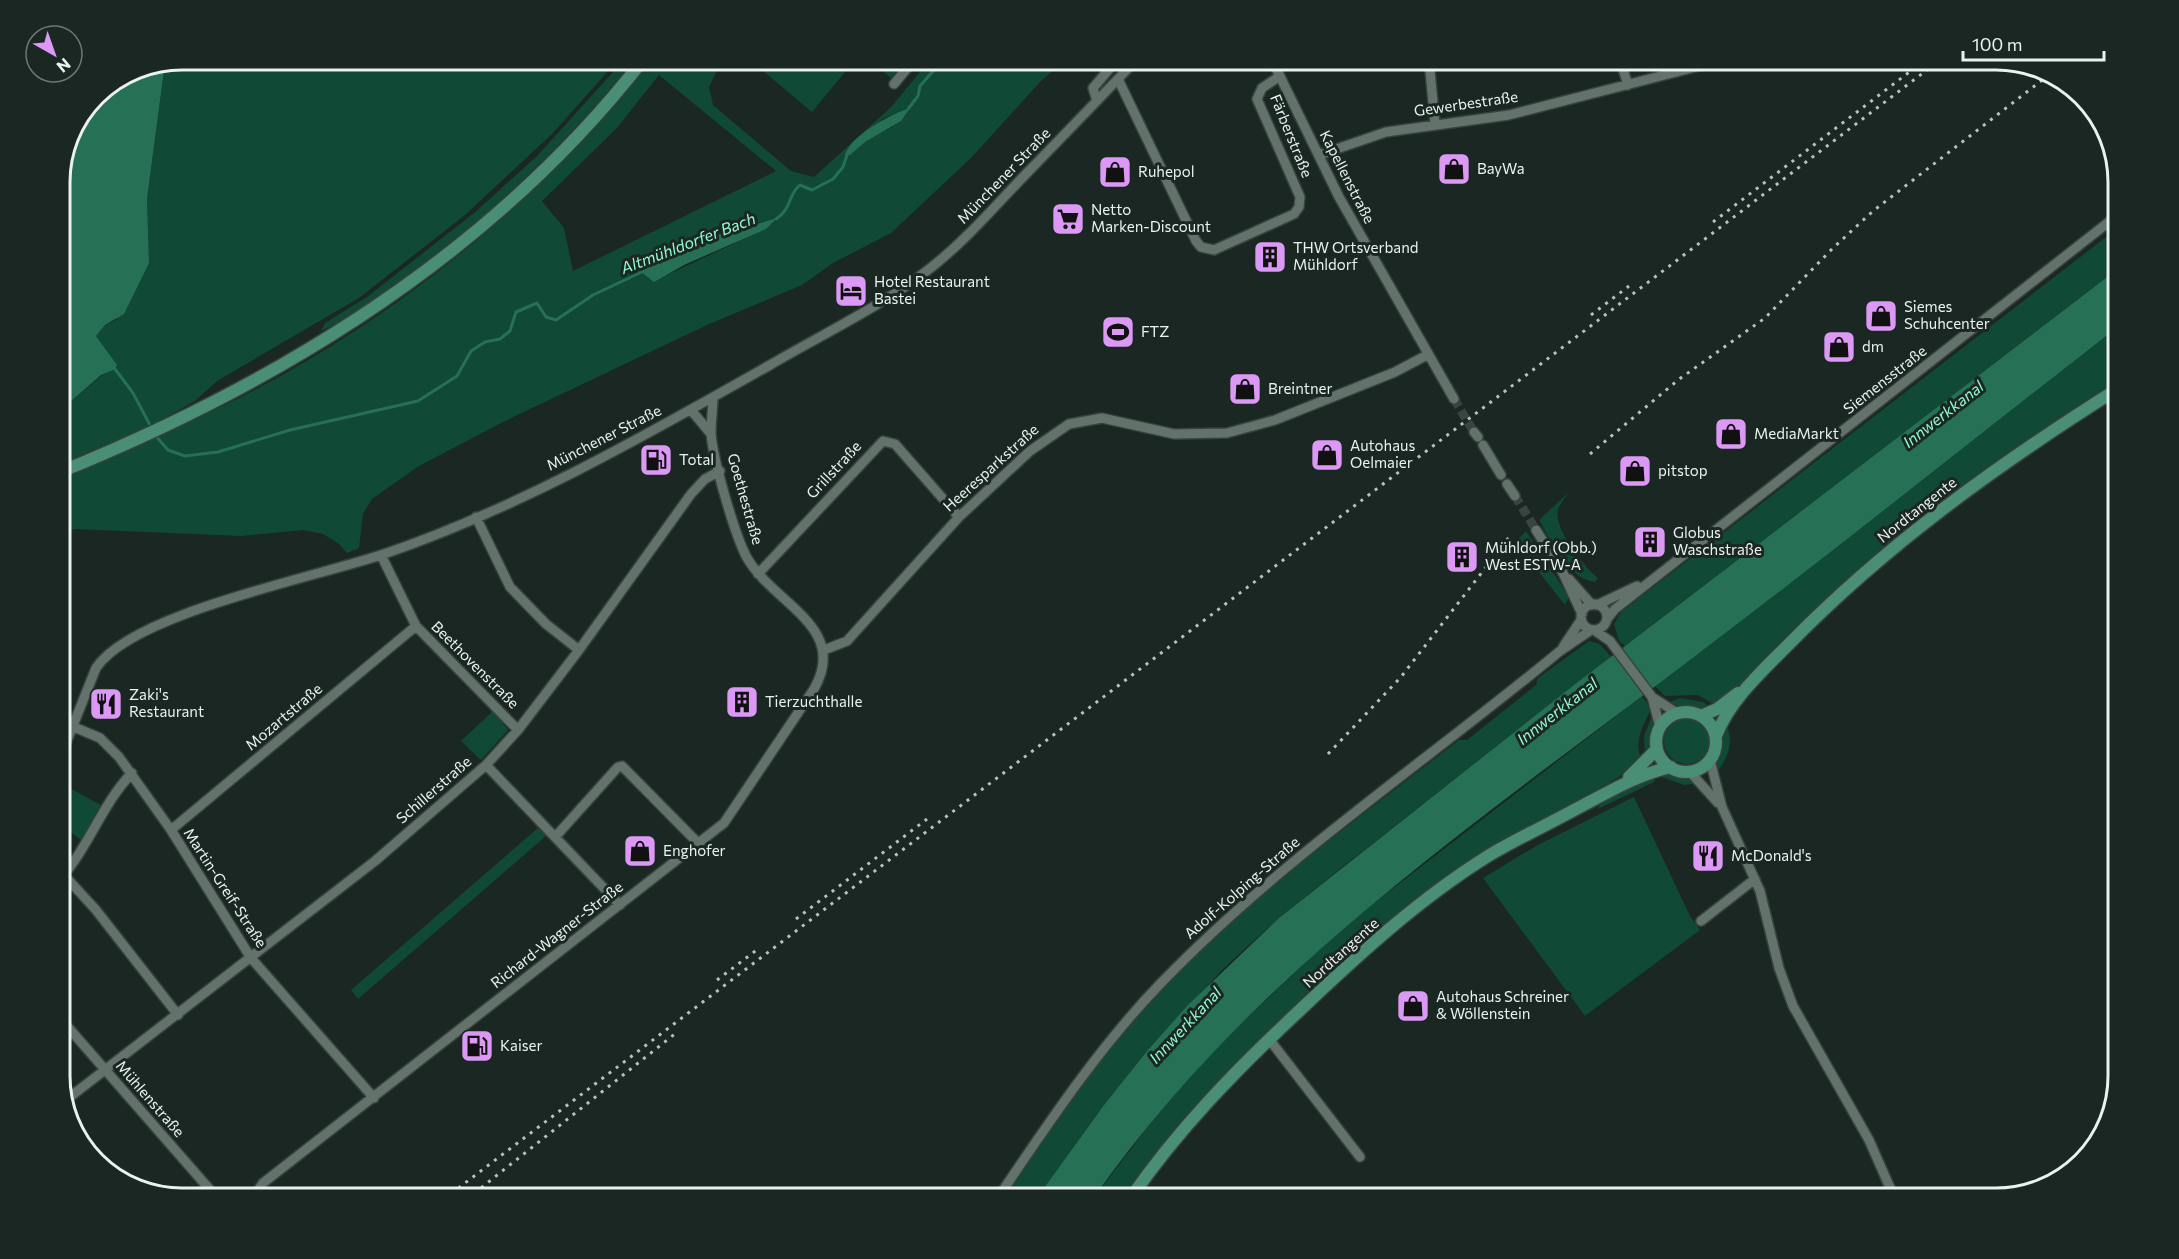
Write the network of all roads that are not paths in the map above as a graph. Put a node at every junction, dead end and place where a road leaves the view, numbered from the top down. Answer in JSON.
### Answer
{"nodes":[{"id":1,"x":634,"y":70,"type":"edge"},
{"id":2,"x":906,"y":70,"type":"edge"},
{"id":3,"x":1108,"y":70,"type":"edge"},
{"id":4,"x":1127,"y":70,"type":"edge"},
{"id":5,"x":1277,"y":70,"type":"edge"},
{"id":6,"x":1430,"y":70,"type":"edge"},
{"id":7,"x":1623,"y":70,"type":"edge"},
{"id":8,"x":1680,"y":70,"type":"edge"},
{"id":9,"x":1280,"y":76,"type":"junction"},
{"id":10,"x":1118,"y":79,"type":"junction"},
{"id":11,"x":894,"y":84,"type":"dead end"},
{"id":12,"x":1628,"y":85,"type":"junction"},
{"id":13,"x":1097,"y":100,"type":"junction"},
{"id":14,"x":1435,"y":124,"type":"junction"},
{"id":15,"x":1319,"y":155,"type":"junction"},
{"id":16,"x":2108,"y":223,"type":"edge"},
{"id":17,"x":1427,"y":355,"type":"junction"},
{"id":18,"x":2108,"y":395,"type":"edge"},
{"id":19,"x":713,"y":397,"type":"junction"},
{"id":20,"x":1454,"y":399,"type":"tunnel mouth"},
{"id":21,"x":691,"y":410,"type":"junction"},
{"id":22,"x":711,"y":434,"type":"junction"},
{"id":23,"x":1478,"y":438,"type":"tunnel mouth"},
{"id":24,"x":71,"y":467,"type":"edge"},
{"id":25,"x":720,"y":471,"type":"junction"},
{"id":26,"x":1501,"y":475,"type":"dead end"},
{"id":27,"x":1507,"y":484,"type":"dead end"},
{"id":28,"x":1515,"y":496,"type":"tunnel mouth"},
{"id":29,"x":476,"y":517,"type":"junction"},
{"id":30,"x":959,"y":517,"type":"junction"},
{"id":31,"x":1536,"y":530,"type":"tunnel mouth"},
{"id":32,"x":381,"y":555,"type":"junction"},
{"id":33,"x":1668,"y":568,"type":"junction"},
{"id":34,"x":1563,"y":573,"type":"junction"},
{"id":35,"x":758,"y":574,"type":"junction"},
{"id":36,"x":1594,"y":605,"type":"junction"},
{"id":37,"x":1581,"y":617,"type":"junction"},
{"id":38,"x":1606,"y":621,"type":"junction"},
{"id":39,"x":416,"y":626,"type":"junction"},
{"id":40,"x":1593,"y":630,"type":"junction"},
{"id":41,"x":1610,"y":641,"type":"junction"},
{"id":42,"x":579,"y":650,"type":"junction"},
{"id":43,"x":824,"y":650,"type":"junction"},
{"id":44,"x":1560,"y":651,"type":"junction"},
{"id":45,"x":1754,"y":681,"type":"junction"},
{"id":46,"x":1652,"y":697,"type":"junction"},
{"id":47,"x":1677,"y":713,"type":"junction"},
{"id":48,"x":1701,"y":716,"type":"junction"},
{"id":49,"x":74,"y":727,"type":"junction"},
{"id":50,"x":1660,"y":727,"type":"junction"},
{"id":51,"x":518,"y":730,"type":"junction"},
{"id":52,"x":71,"y":734,"type":"edge"},
{"id":53,"x":1716,"y":736,"type":"junction"},
{"id":54,"x":1657,"y":748,"type":"junction"},
{"id":55,"x":1710,"y":760,"type":"junction"},
{"id":56,"x":486,"y":765,"type":"junction"},
{"id":57,"x":1671,"y":767,"type":"junction"},
{"id":58,"x":1689,"y":771,"type":"junction"},
{"id":59,"x":132,"y":773,"type":"junction"},
{"id":60,"x":1619,"y":786,"type":"junction"},
{"id":61,"x":1722,"y":807,"type":"junction"},
{"id":62,"x":171,"y":830,"type":"junction"},
{"id":63,"x":556,"y":836,"type":"junction"},
{"id":64,"x":700,"y":845,"type":"junction"},
{"id":65,"x":71,"y":864,"type":"edge"},
{"id":66,"x":1755,"y":879,"type":"junction"},
{"id":67,"x":71,"y":886,"type":"edge"},
{"id":68,"x":620,"y":905,"type":"junction"},
{"id":69,"x":1701,"y":921,"type":"dead end"},
{"id":70,"x":251,"y":957,"type":"junction"},
{"id":71,"x":178,"y":1015,"type":"junction"},
{"id":72,"x":71,"y":1031,"type":"edge"},
{"id":73,"x":1269,"y":1039,"type":"junction"},
{"id":74,"x":104,"y":1070,"type":"junction"},
{"id":75,"x":72,"y":1095,"type":"edge"},
{"id":76,"x":374,"y":1098,"type":"junction"},
{"id":77,"x":1360,"y":1157,"type":"dead end"},
{"id":78,"x":208,"y":1188,"type":"edge"},
{"id":79,"x":260,"y":1188,"type":"edge"},
{"id":80,"x":1005,"y":1188,"type":"edge"},
{"id":81,"x":1138,"y":1188,"type":"edge"},
{"id":82,"x":1890,"y":1188,"type":"edge"}],
"edges":[{"from":1,"to":24,"type":"main road"},
{"from":2,"to":11,"type":"street"},
{"from":3,"to":13,"type":"street"},
{"from":4,"to":10,"type":"street","name":"Münchener Straße"},
{"from":5,"to":9,"type":"street","name":"Kapellenstraße"},
{"from":6,"to":14,"type":"street"},
{"from":7,"to":12,"type":"street"},
{"from":8,"to":12,"type":"street","name":"Gewerbestraße"},
{"from":9,"to":10,"type":"street","name":"Färberstraße"},
{"from":9,"to":15,"type":"street","name":"Kapellenstraße"},
{"from":10,"to":13,"type":"street","name":"Münchener Straße"},
{"from":12,"to":14,"type":"street","name":"Gewerbestraße"},
{"from":13,"to":19,"type":"street","name":"Münchener Straße"},
{"from":14,"to":15,"type":"street","name":"Gewerbestraße"},
{"from":15,"to":17,"type":"street","name":"Kapellenstraße"},
{"from":16,"to":33,"type":"street","name":"Siemensstraße"},
{"from":17,"to":20,"type":"street","name":"Kapellenstraße"},
{"from":17,"to":30,"type":"street","name":"Heeresparkstraße"},
{"from":18,"to":45,"type":"main road","name":"Nordtangente"},
{"from":19,"to":21,"type":"street","name":"Münchener Straße"},
{"from":19,"to":22,"type":"street","name":"Goethestraße"},
{"from":21,"to":22,"type":"street","name":"Goethestraße"},
{"from":21,"to":29,"type":"street","name":"Münchener Straße"},
{"from":22,"to":25,"type":"street","name":"Goethestraße"},
{"from":23,"to":26,"type":"street"},
{"from":25,"to":35,"type":"street","name":"Goethestraße"},
{"from":25,"to":42,"type":"street","name":"Schillerstraße"},
{"from":27,"to":28,"type":"street"},
{"from":29,"to":32,"type":"street","name":"Münchener Straße"},
{"from":29,"to":42,"type":"street"},
{"from":30,"to":35,"type":"street","name":"Grillstraße"},
{"from":30,"to":43,"type":"street","name":"Heeresparkstraße"},
{"from":31,"to":34,"type":"street"},
{"from":32,"to":39,"type":"street","name":"Beethovenstraße"},
{"from":32,"to":49,"type":"street","name":"Münchener Straße"},
{"from":33,"to":36,"type":"street","name":"Siemensstraße"},
{"from":33,"to":38,"type":"street","name":"Siemensstraße"},
{"from":34,"to":36,"type":"street"},
{"from":34,"to":37,"type":"street"},
{"from":35,"to":43,"type":"street","name":"Goethestraße"},
{"from":36,"to":37,"type":"street"},
{"from":36,"to":38,"type":"street"},
{"from":37,"to":40,"type":"street"},
{"from":37,"to":44,"type":"street","name":"Adolf-Kolping-Straße"},
{"from":38,"to":40,"type":"street"},
{"from":38,"to":41,"type":"street"},
{"from":39,"to":51,"type":"street","name":"Beethovenstraße"},
{"from":39,"to":62,"type":"street","name":"Mozartstraße"},
{"from":40,"to":41,"type":"street"},
{"from":40,"to":44,"type":"street","name":"Adolf-Kolping-Straße"},
{"from":41,"to":46,"type":"street"},
{"from":42,"to":51,"type":"street","name":"Schillerstraße"},
{"from":43,"to":64,"type":"street","name":"Richard-Wagner-Straße"},
{"from":44,"to":80,"type":"street","name":"Adolf-Kolping-Straße"},
{"from":45,"to":48,"type":"main road","name":"Nordtangente"},
{"from":45,"to":53,"type":"main road","name":"Nordtangente"},
{"from":46,"to":47,"type":"street"},
{"from":46,"to":50,"type":"street"},
{"from":47,"to":48,"type":"main road"},
{"from":47,"to":50,"type":"main road"},
{"from":48,"to":53,"type":"main road"},
{"from":49,"to":52,"type":"street","name":"Münchener Straße"},
{"from":49,"to":59,"type":"street","name":"Martin-Greif-Straße"},
{"from":50,"to":54,"type":"main road"},
{"from":51,"to":56,"type":"street","name":"Schillerstraße"},
{"from":53,"to":55,"type":"main road","name":"Nordtangente"},
{"from":54,"to":57,"type":"main road"},
{"from":54,"to":60,"type":"main road","name":"Nordtangente"},
{"from":55,"to":58,"type":"main road"},
{"from":55,"to":61,"type":"street"},
{"from":56,"to":63,"type":"street"},
{"from":56,"to":70,"type":"street","name":"Schillerstraße"},
{"from":57,"to":58,"type":"main road"},
{"from":57,"to":60,"type":"main road","name":"Nordtangente"},
{"from":58,"to":61,"type":"street"},
{"from":59,"to":62,"type":"street","name":"Martin-Greif-Straße"},
{"from":59,"to":65,"type":"street"},
{"from":60,"to":73,"type":"main road","name":"Nordtangente"},
{"from":61,"to":66,"type":"street"},
{"from":62,"to":70,"type":"street","name":"Martin-Greif-Straße"},
{"from":63,"to":64,"type":"street"},
{"from":63,"to":68,"type":"street"},
{"from":64,"to":68,"type":"street","name":"Richard-Wagner-Straße"},
{"from":66,"to":69,"type":"street"},
{"from":66,"to":82,"type":"street"},
{"from":67,"to":71,"type":"street"},
{"from":68,"to":76,"type":"street","name":"Richard-Wagner-Straße"},
{"from":70,"to":71,"type":"street","name":"Schillerstraße"},
{"from":70,"to":76,"type":"street","name":"Martin-Greif-Straße"},
{"from":71,"to":74,"type":"street","name":"Schillerstraße"},
{"from":72,"to":74,"type":"street","name":"Mühlenstraße"},
{"from":73,"to":77,"type":"street"},
{"from":73,"to":81,"type":"main road","name":"Nordtangente"},
{"from":74,"to":75,"type":"street","name":"Schillerstraße"},
{"from":74,"to":78,"type":"street","name":"Mühlenstraße"},
{"from":76,"to":79,"type":"street","name":"Richard-Wagner-Straße"}]}
